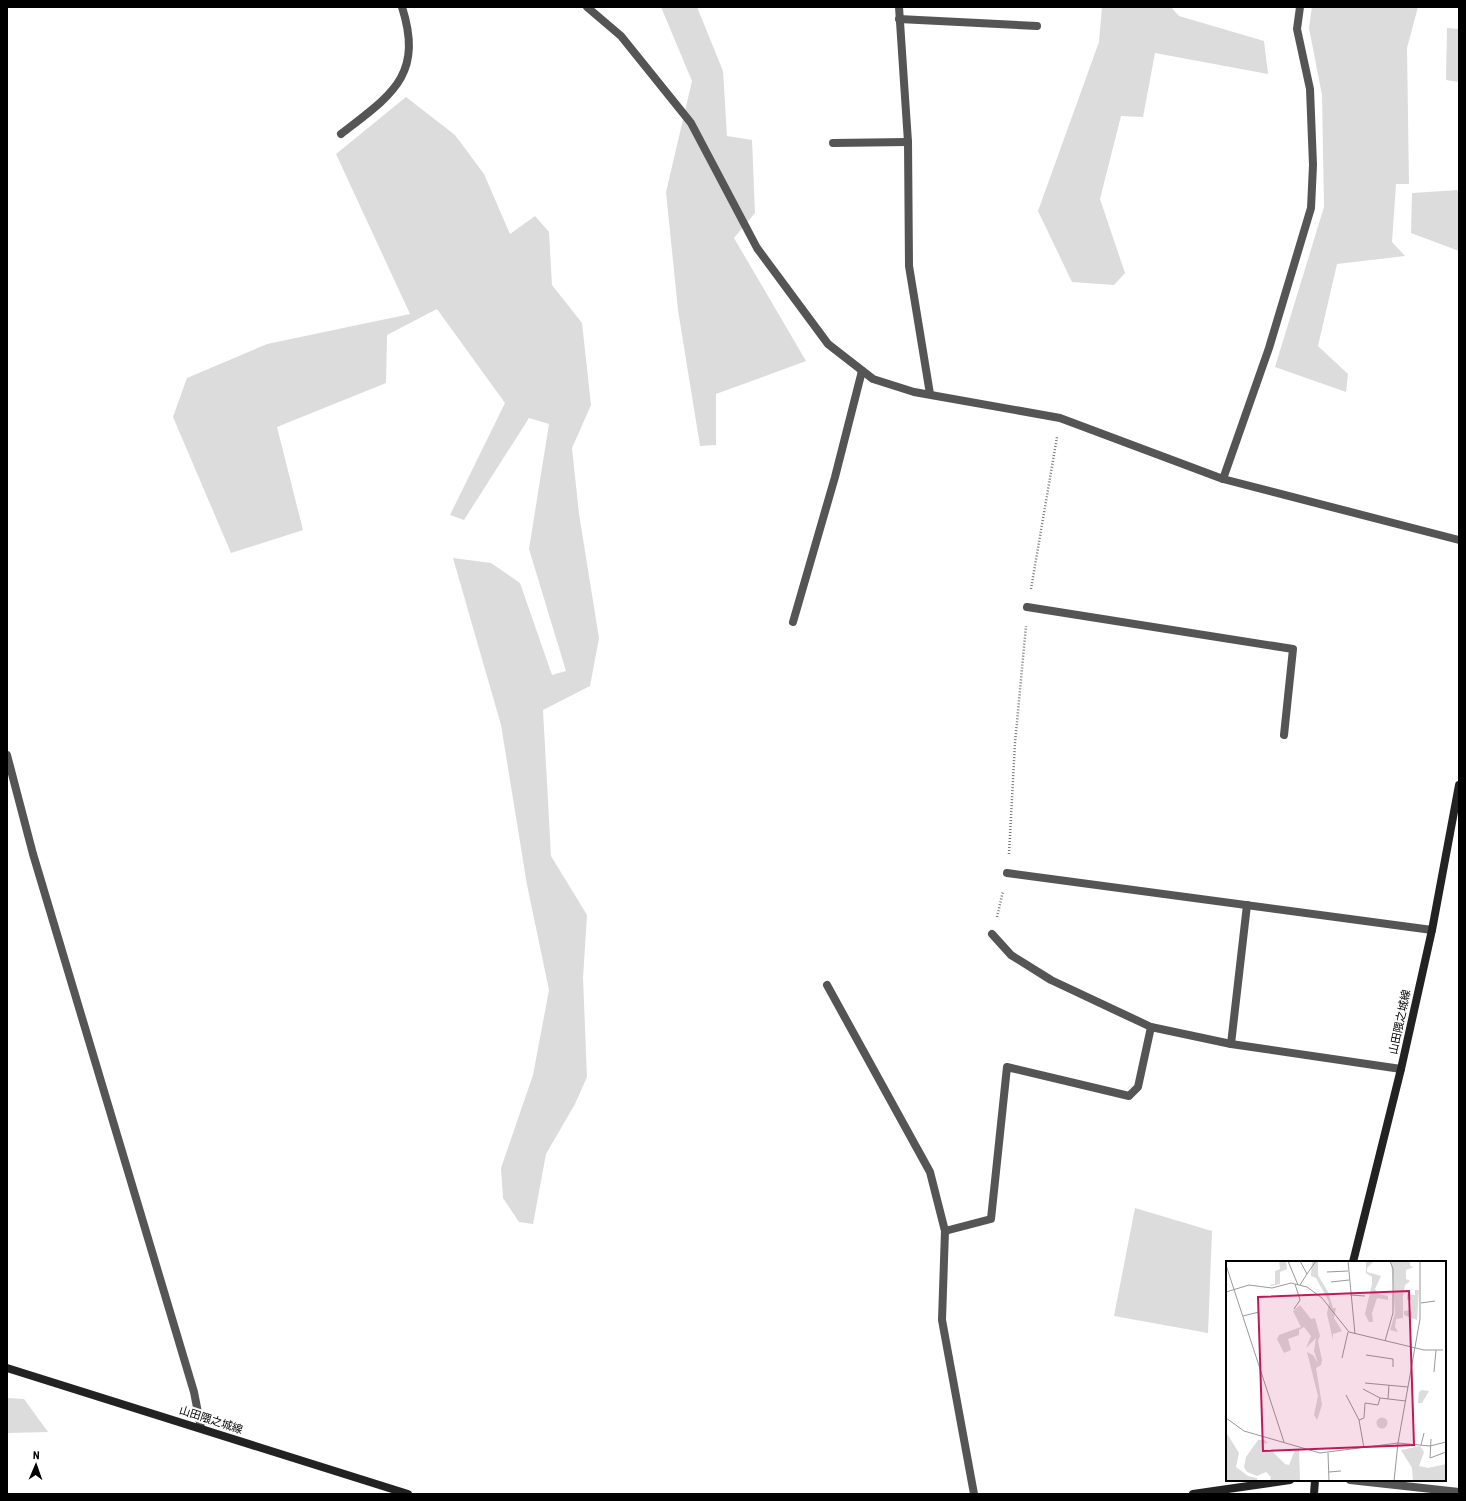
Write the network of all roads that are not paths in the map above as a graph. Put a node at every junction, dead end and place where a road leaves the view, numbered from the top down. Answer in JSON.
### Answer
{"nodes":[{"id":1,"x":402,"y":7,"type":"edge"},
{"id":2,"x":587,"y":7,"type":"edge"},
{"id":3,"x":898,"y":7,"type":"edge"},
{"id":4,"x":1300,"y":7,"type":"edge"},
{"id":5,"x":899,"y":19,"type":"junction"},
{"id":6,"x":1037,"y":26,"type":"dead end"},
{"id":7,"x":342,"y":134,"type":"dead end"},
{"id":8,"x":908,"y":142,"type":"junction"},
{"id":9,"x":833,"y":143,"type":"dead end"},
{"id":10,"x":862,"y":371,"type":"junction"},
{"id":11,"x":930,"y":394,"type":"junction"},
{"id":12,"x":1223,"y":479,"type":"junction"},
{"id":13,"x":1459,"y":540,"type":"edge"},
{"id":14,"x":1027,"y":607,"type":"road end"},
{"id":15,"x":793,"y":622,"type":"dead end"},
{"id":16,"x":1284,"y":735,"type":"dead end"},
{"id":17,"x":7,"y":755,"type":"edge"},
{"id":18,"x":1459,"y":785,"type":"edge"},
{"id":19,"x":1008,"y":873,"type":"road end"},
{"id":20,"x":1246,"y":905,"type":"junction"},
{"id":21,"x":1432,"y":930,"type":"junction"},
{"id":22,"x":992,"y":934,"type":"road end"},
{"id":23,"x":827,"y":985,"type":"dead end"},
{"id":24,"x":1151,"y":1027,"type":"junction"},
{"id":25,"x":1231,"y":1044,"type":"junction"},
{"id":26,"x":1402,"y":1069,"type":"junction"},
{"id":27,"x":945,"y":1231,"type":"junction"},
{"id":28,"x":1352,"y":1261,"type":"edge"},
{"id":29,"x":7,"y":1368,"type":"edge"},
{"id":30,"x":201,"y":1428,"type":"junction"},
{"id":31,"x":1283,"y":1481,"type":"edge"},
{"id":32,"x":1315,"y":1481,"type":"edge"},
{"id":33,"x":1359,"y":1481,"type":"edge"},
{"id":34,"x":1459,"y":1492,"type":"edge"},
{"id":35,"x":408,"y":1494,"type":"edge"},
{"id":36,"x":974,"y":1494,"type":"edge"},
{"id":37,"x":1193,"y":1494,"type":"edge"},
{"id":38,"x":1314,"y":1494,"type":"edge"}],
"edges":[{"from":1,"to":7,"type":"street"},
{"from":2,"to":10,"type":"street"},
{"from":3,"to":5,"type":"street"},
{"from":4,"to":12,"type":"street"},
{"from":5,"to":6,"type":"street"},
{"from":5,"to":8,"type":"street"},
{"from":8,"to":9,"type":"street"},
{"from":8,"to":11,"type":"street"},
{"from":10,"to":11,"type":"street"},
{"from":10,"to":15,"type":"street"},
{"from":11,"to":12,"type":"street"},
{"from":12,"to":13,"type":"street"},
{"from":14,"to":16,"type":"street"},
{"from":17,"to":30,"type":"street"},
{"from":18,"to":21,"type":"main road","name":"山田隈之城線"},
{"from":19,"to":20,"type":"street"},
{"from":20,"to":21,"type":"street"},
{"from":20,"to":25,"type":"street"},
{"from":21,"to":26,"type":"main road","name":"山田隈之城線"},
{"from":22,"to":24,"type":"street"},
{"from":23,"to":27,"type":"street"},
{"from":24,"to":25,"type":"street"},
{"from":24,"to":27,"type":"street"},
{"from":25,"to":26,"type":"street"},
{"from":26,"to":28,"type":"main road","name":"山田隈之城線"},
{"from":27,"to":36,"type":"street"},
{"from":29,"to":30,"type":"main road","name":"山田隈之城線"},
{"from":30,"to":35,"type":"main road","name":"山田隈之城線"},
{"from":31,"to":37,"type":"main road"},
{"from":32,"to":38,"type":"main road"},
{"from":33,"to":34,"type":"street"}]}
